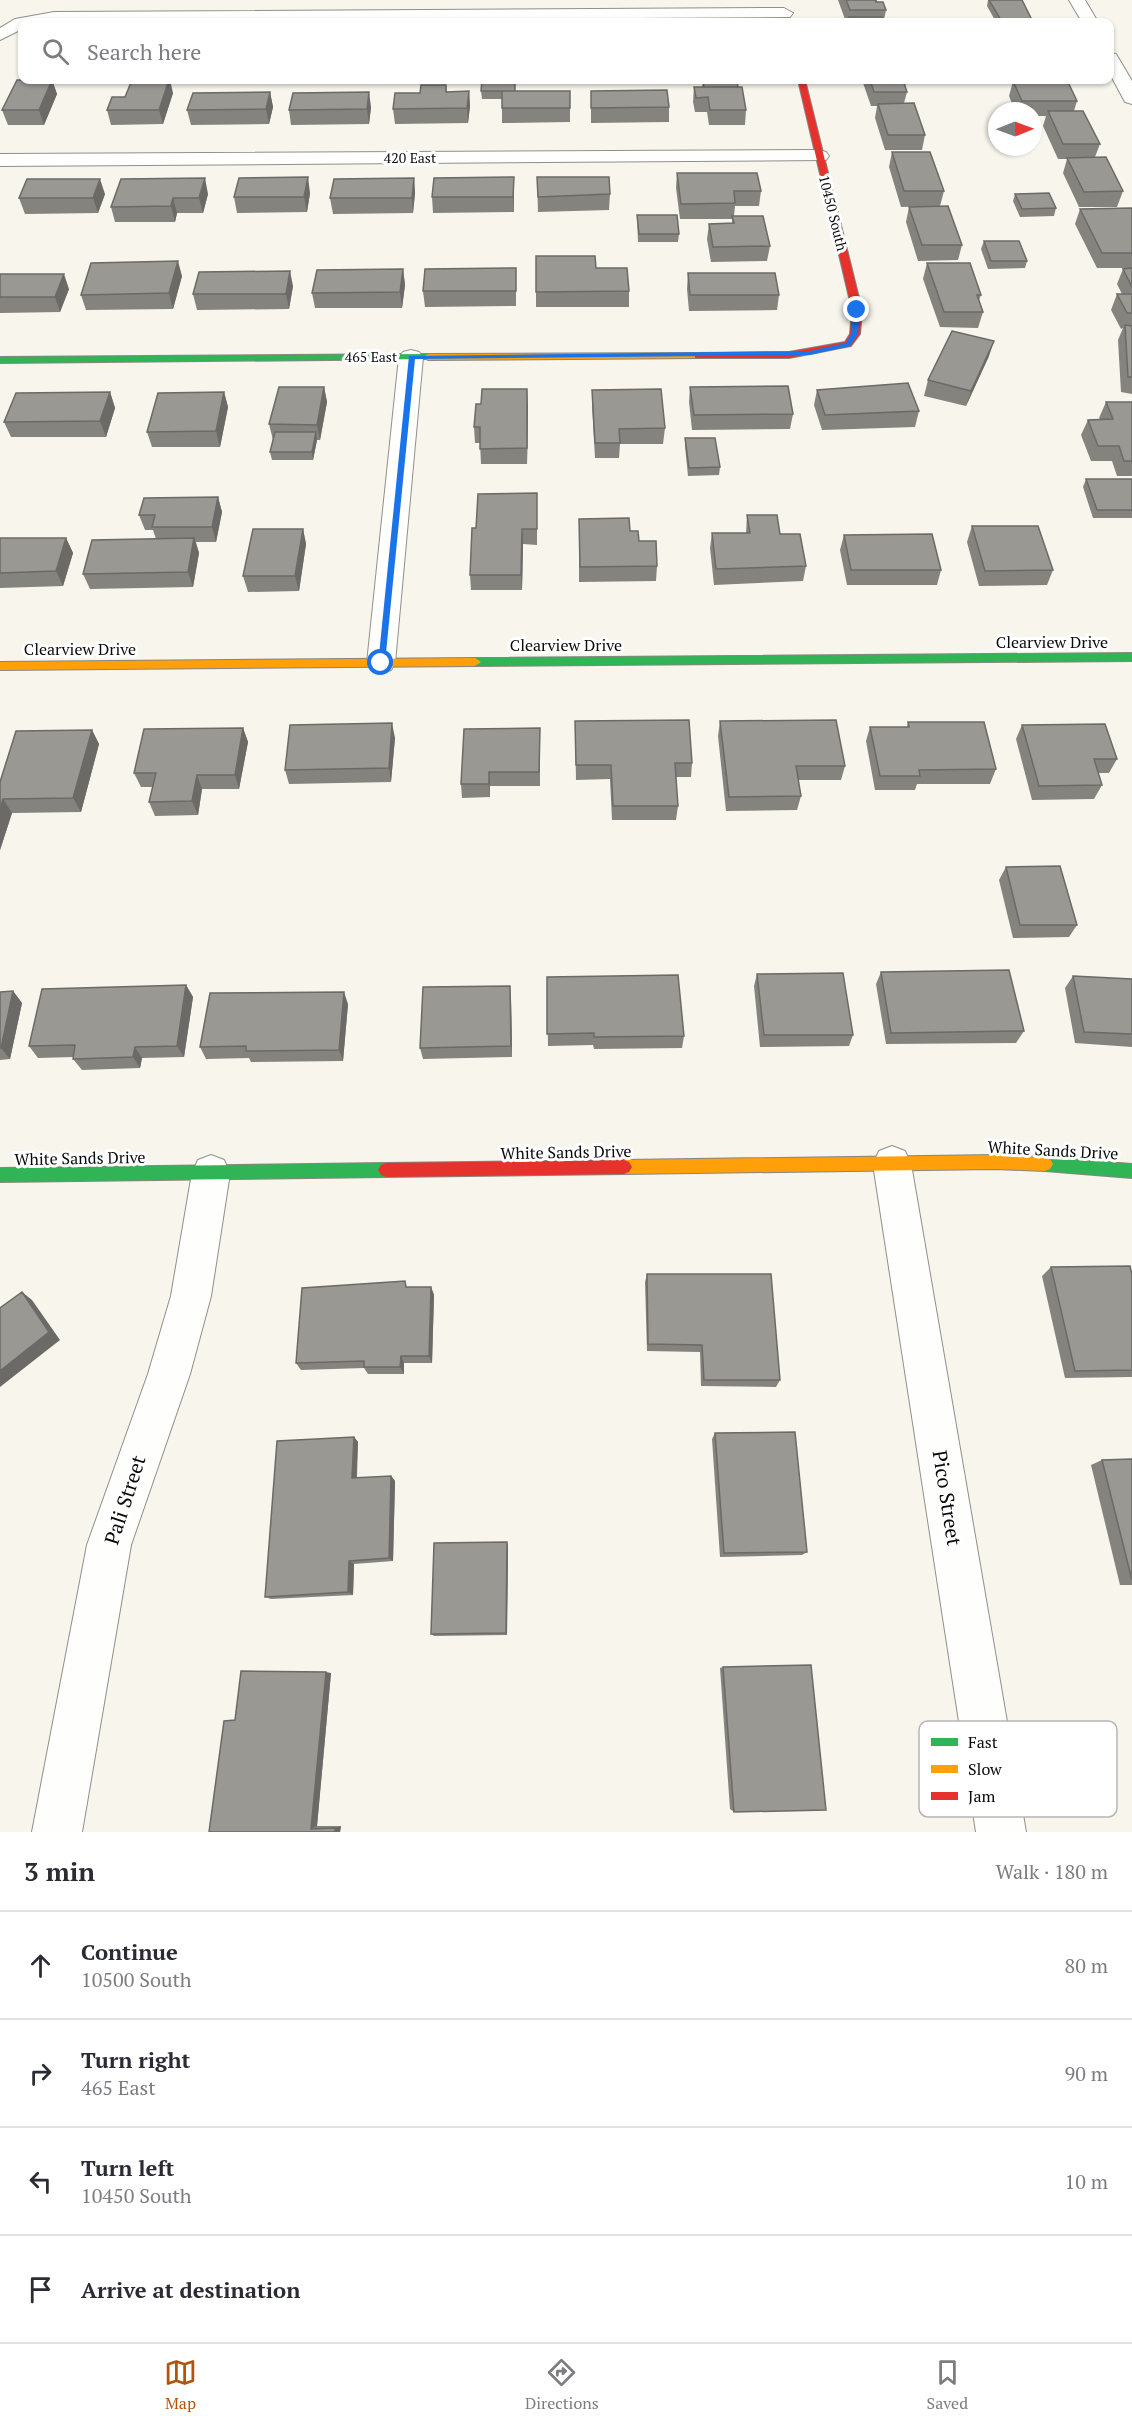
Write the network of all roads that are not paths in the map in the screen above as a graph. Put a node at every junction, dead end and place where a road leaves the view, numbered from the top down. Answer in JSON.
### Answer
{"nodes":[{"id":1,"x":1077,"y":0,"type":"edge"},
{"id":2,"x":784,"y":12,"type":"edge"},
{"id":3,"x":48,"y":18,"type":"edge"},
{"id":4,"x":1088,"y":18,"type":"edge"},
{"id":5,"x":18,"y":25,"type":"edge"},
{"id":6,"x":0,"y":35,"type":"edge"},
{"id":7,"x":1114,"y":65,"type":"edge"},
{"id":8,"x":802,"y":84,"type":"edge"},
{"id":9,"x":1132,"y":98,"type":"edge"},
{"id":10,"x":819,"y":156,"type":"junction"},
{"id":11,"x":0,"y":160,"type":"edge"},
{"id":12,"x":848,"y":344,"type":"joint"},
{"id":13,"x":411,"y":357,"type":"junction"},
{"id":14,"x":0,"y":360,"type":"edge"},
{"id":15,"x":1132,"y":657,"type":"edge"},
{"id":16,"x":381,"y":663,"type":"junction"},
{"id":17,"x":0,"y":666,"type":"edge"},
{"id":18,"x":892,"y":1164,"type":"junction"},
{"id":19,"x":1132,"y":1172,"type":"edge"},
{"id":20,"x":211,"y":1173,"type":"junction"},
{"id":21,"x":0,"y":1175,"type":"edge"},
{"id":22,"x":984,"y":1721,"type":"edge"},
{"id":23,"x":1000,"y":1817,"type":"edge"},
{"id":24,"x":57,"y":1832,"type":"edge"},
{"id":25,"x":1002,"y":1832,"type":"edge"}],
"edges":[{"from":1,"to":4,"type":"street"},
{"from":2,"to":3,"type":"street"},
{"from":5,"to":6,"type":"street"},
{"from":7,"to":9,"type":"street"},
{"from":8,"to":10,"type":"street","name":"10450 South"},
{"from":10,"to":11,"type":"street","name":"420 East"},
{"from":10,"to":12,"type":"street","name":"10450 South"},
{"from":12,"to":13,"type":"street","name":"465 East"},
{"from":13,"to":14,"type":"street","name":"465 East"},
{"from":13,"to":16,"type":"street"},
{"from":15,"to":16,"type":"street","name":"Clearview Drive"},
{"from":16,"to":17,"type":"street","name":"Clearview Drive"},
{"from":18,"to":19,"type":"street","name":"White Sands Drive"},
{"from":18,"to":20,"type":"street","name":"White Sands Drive"},
{"from":18,"to":22,"type":"street","name":"Pico Street"},
{"from":20,"to":21,"type":"street","name":"White Sands Drive"},
{"from":20,"to":24,"type":"street","name":"Pali Street"},
{"from":23,"to":25,"type":"street","name":"Pico Street"}]}
